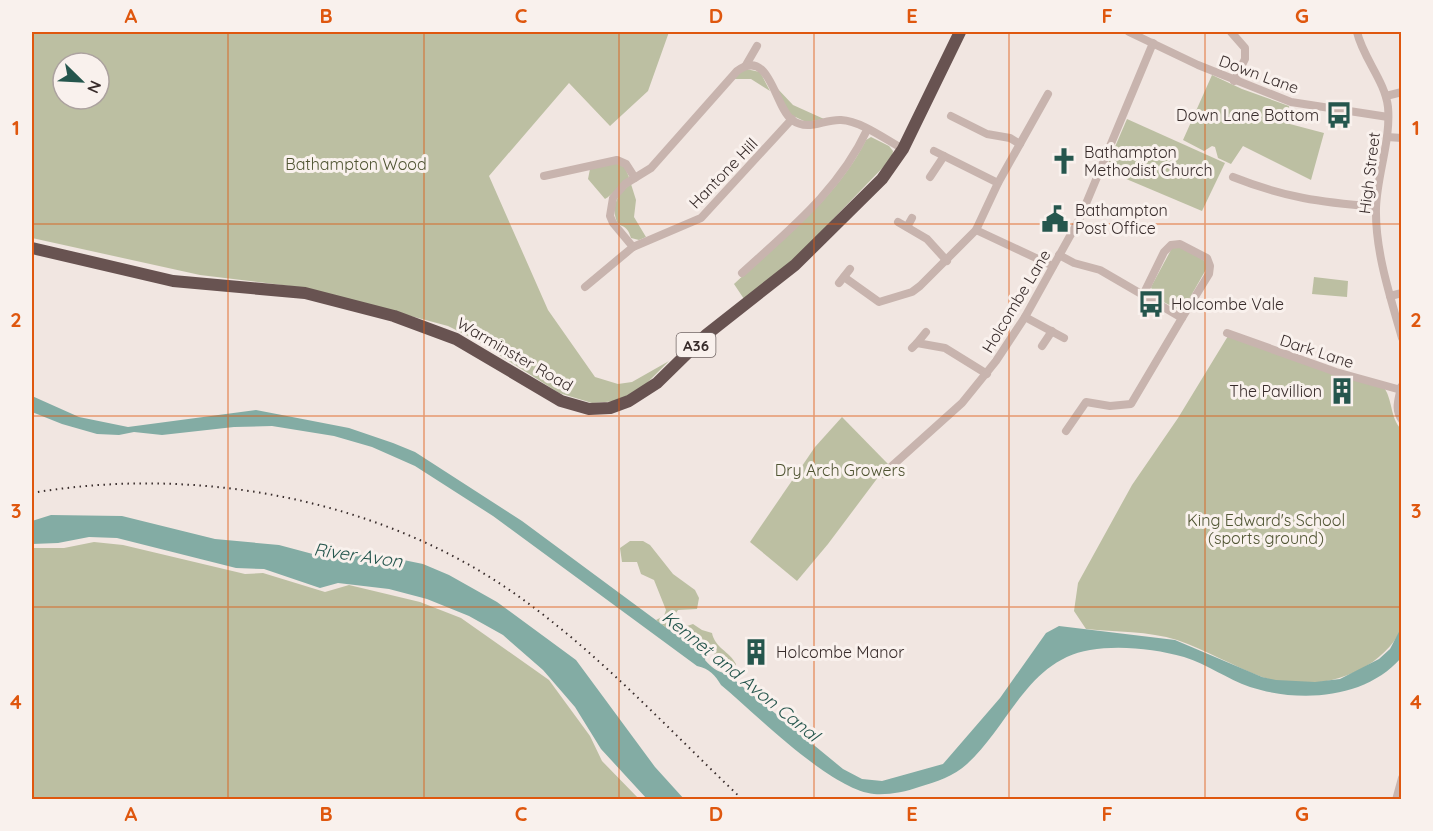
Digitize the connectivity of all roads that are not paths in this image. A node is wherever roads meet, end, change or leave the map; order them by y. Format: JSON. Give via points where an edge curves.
{"nodes":[{"id":1,"x":960,"y":32,"type":"edge"},
{"id":2,"x":1129,"y":32,"type":"edge"},
{"id":3,"x":1231,"y":32,"type":"edge"},
{"id":4,"x":1357,"y":32,"type":"edge"},
{"id":5,"x":1152,"y":42,"type":"junction"},
{"id":6,"x":757,"y":46,"type":"dead end"},
{"id":7,"x":746,"y":65,"type":"junction"},
{"id":8,"x":1234,"y":81,"type":"junction"},
{"id":9,"x":1401,"y":92,"type":"edge"},
{"id":10,"x":1048,"y":94,"type":"dead end"},
{"id":11,"x":1386,"y":96,"type":"junction"},
{"id":12,"x":951,"y":116,"type":"dead end"},
{"id":13,"x":1388,"y":117,"type":"junction"},
{"id":14,"x":792,"y":119,"type":"junction"},
{"id":15,"x":867,"y":130,"type":"junction"},
{"id":16,"x":1387,"y":136,"type":"junction"},
{"id":17,"x":1401,"y":138,"type":"edge"},
{"id":18,"x":1020,"y":144,"type":"junction"},
{"id":19,"x":903,"y":149,"type":"junction"},
{"id":20,"x":934,"y":151,"type":"dead end"},
{"id":21,"x":944,"y":156,"type":"junction"},
{"id":22,"x":544,"y":176,"type":"dead end"},
{"id":23,"x":930,"y":177,"type":"dead end"},
{"id":24,"x":1233,"y":177,"type":"dead end"},
{"id":25,"x":635,"y":178,"type":"junction"},
{"id":26,"x":998,"y":183,"type":"junction"},
{"id":27,"x":1376,"y":207,"type":"junction"},
{"id":28,"x":912,"y":218,"type":"dead end"},
{"id":29,"x":898,"y":222,"type":"dead end"},
{"id":30,"x":906,"y":227,"type":"junction"},
{"id":31,"x":976,"y":230,"type":"junction"},
{"id":32,"x":633,"y":247,"type":"junction"},
{"id":33,"x":32,"y":248,"type":"edge"},
{"id":34,"x":1059,"y":255,"type":"junction"},
{"id":35,"x":947,"y":261,"type":"junction"},
{"id":36,"x":1053,"y":266,"type":"junction"},
{"id":37,"x":850,"y":269,"type":"dead end"},
{"id":38,"x":742,"y":273,"type":"dead end"},
{"id":39,"x":585,"y":287,"type":"dead end"},
{"id":40,"x":1401,"y":293,"type":"edge"},
{"id":41,"x":1143,"y":295,"type":"junction"},
{"id":42,"x":1390,"y":296,"type":"junction"},
{"id":43,"x":1025,"y":317,"type":"junction"},
{"id":44,"x":1182,"y":318,"type":"junction"},
{"id":45,"x":926,"y":332,"type":"dead end"},
{"id":46,"x":1052,"y":332,"type":"junction"},
{"id":47,"x":1227,"y":333,"type":"dead end"},
{"id":48,"x":1064,"y":338,"type":"dead end"},
{"id":49,"x":1401,"y":338,"type":"edge"},
{"id":50,"x":1042,"y":346,"type":"dead end"},
{"id":51,"x":987,"y":374,"type":"junction"},
{"id":52,"x":1401,"y":388,"type":"edge"},
{"id":53,"x":1401,"y":420,"type":"edge"},
{"id":54,"x":1066,"y":431,"type":"dead end"},
{"id":55,"x":883,"y":474,"type":"dead end"},
{"id":56,"x":1401,"y":778,"type":"edge"},
{"id":57,"x":1396,"y":800,"type":"edge"}],
"edges":[{"from":1,"to":19,"type":"highway","name":"Warminster Road","number":"A36"},
{"from":2,"to":5,"type":"street","name":"Down Lane"},
{"from":3,"to":8,"type":"street","via":[[1245,48],[1245,59]]},
{"from":4,"to":11,"type":"street"},
{"from":5,"to":8,"type":"street","name":"Down Lane"},
{"from":5,"to":34,"type":"street","name":"Holcombe Lane","via":[[1084,209]]},
{"from":6,"to":7,"type":"street"},
{"from":7,"to":14,"type":"street","via":[[765,73],[784,112]]},
{"from":7,"to":25,"type":"street","via":[[736,71],[651,168]]},
{"from":8,"to":13,"type":"street","name":"Down Lane","via":[[1291,102]]},
{"from":9,"to":11,"type":"street"},
{"from":10,"to":18,"type":"street","via":[[1040,101]]},
{"from":11,"to":13,"type":"street","name":"High Street"},
{"from":12,"to":18,"type":"street","via":[[972,123],[987,134]]},
{"from":13,"to":16,"type":"street","name":"High Street"},
{"from":14,"to":15,"type":"street","via":[[805,125],[843,120]]},
{"from":14,"to":32,"type":"street","name":"Hantone Hill","via":[[701,218]]},
{"from":15,"to":19,"type":"street"},
{"from":15,"to":38,"type":"street","via":[[855,155],[826,193]]},
{"from":16,"to":17,"type":"street"},
{"from":16,"to":27,"type":"street","name":"High Street"},
{"from":18,"to":26,"type":"street"},
{"from":19,"to":33,"type":"highway","name":"Warminster Road","number":"A36","via":[[882,179],[795,265],[706,335],[644,393],[610,408],[561,401],[456,339],[394,316],[305,293],[173,281]]},
{"from":20,"to":21,"type":"street"},
{"from":21,"to":23,"type":"street"},
{"from":21,"to":26,"type":"street"},
{"from":22,"to":25,"type":"street","via":[[617,160],[626,164]]},
{"from":24,"to":27,"type":"street","via":[[1271,192],[1314,202]]},
{"from":25,"to":32,"type":"street","via":[[613,198],[610,216]]},
{"from":26,"to":31,"type":"street"},
{"from":27,"to":42,"type":"street","name":"High Street"},
{"from":28,"to":30,"type":"street"},
{"from":29,"to":30,"type":"street"},
{"from":30,"to":35,"type":"street","via":[[927,239]]},
{"from":31,"to":35,"type":"street"},
{"from":31,"to":36,"type":"street"},
{"from":32,"to":39,"type":"street","name":"Hantone Hill"},
{"from":34,"to":36,"type":"street","name":"Holcombe Lane"},
{"from":34,"to":41,"type":"street","via":[[1100,270]]},
{"from":35,"to":37,"type":"street","via":[[912,292],[879,302],[842,280]]},
{"from":36,"to":43,"type":"street","name":"Holcombe Lane"},
{"from":40,"to":42,"type":"street"},
{"from":41,"to":44,"type":"street"},
{"from":41,"to":44,"type":"street","via":[[1171,245],[1180,244],[1207,258],[1209,274]]},
{"from":42,"to":49,"type":"street","name":"High Street"},
{"from":43,"to":46,"type":"street"},
{"from":43,"to":51,"type":"street","name":"Holcombe Lane"},
{"from":44,"to":54,"type":"street","via":[[1131,405],[1086,402]]},
{"from":45,"to":51,"type":"street","via":[[914,346],[945,348]]},
{"from":46,"to":48,"type":"street"},
{"from":46,"to":50,"type":"street"},
{"from":47,"to":52,"type":"street","name":"Dark Lane","via":[[1336,372]]},
{"from":51,"to":55,"type":"street","name":"Holcombe Lane","via":[[954,410]]},
{"from":52,"to":53,"type":"street","via":[[1397,413]]},
{"from":56,"to":57,"type":"street"}]}
